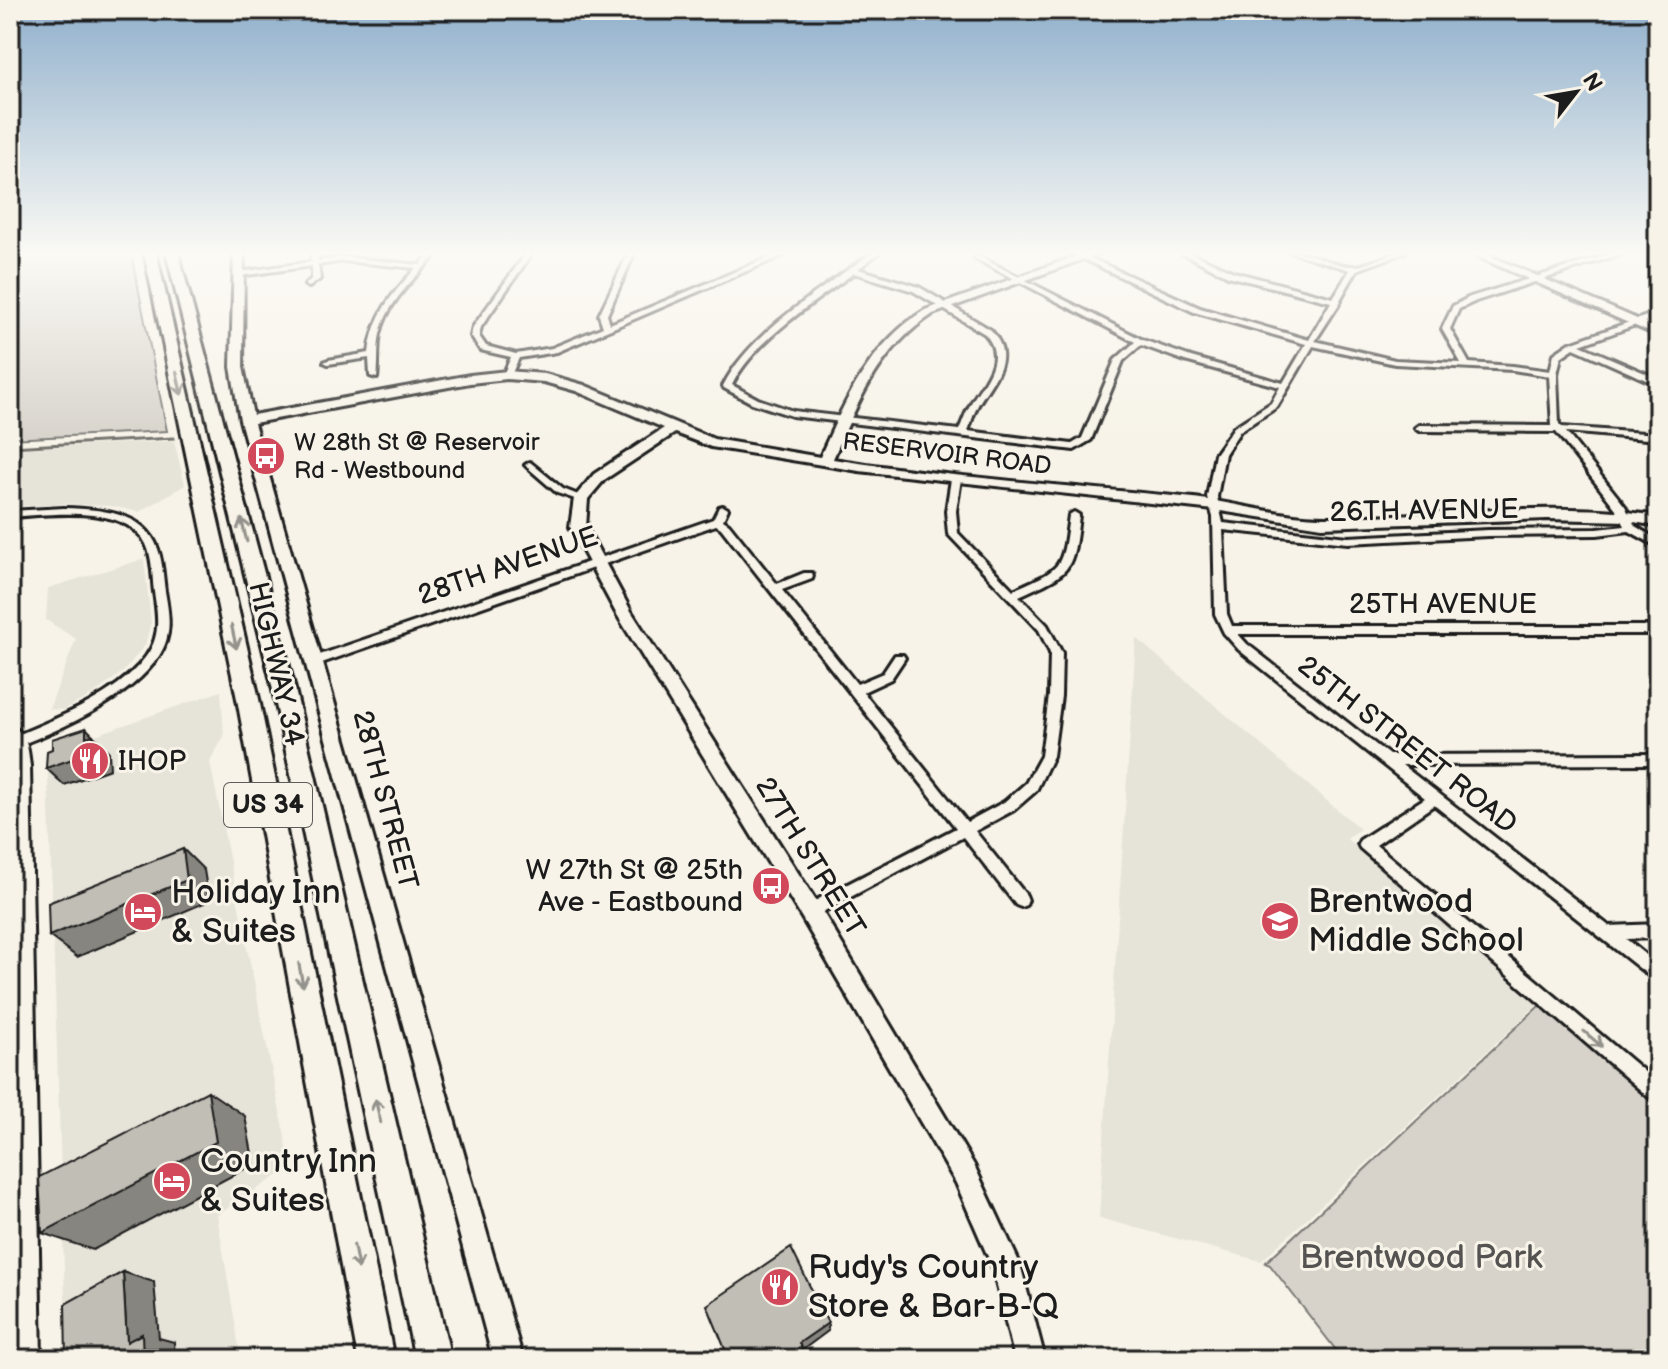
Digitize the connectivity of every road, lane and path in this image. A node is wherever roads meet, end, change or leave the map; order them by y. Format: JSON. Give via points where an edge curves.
{"nodes":[{"id":1,"x":164,"y":316,"type":"edge"},
{"id":2,"x":188,"y":316,"type":"edge"},
{"id":3,"x":238,"y":316,"type":"edge"},
{"id":4,"x":382,"y":316,"type":"edge"},
{"id":5,"x":485,"y":316,"type":"edge"},
{"id":6,"x":603,"y":316,"type":"edge"},
{"id":7,"x":636,"y":316,"type":"edge"},
{"id":8,"x":795,"y":316,"type":"edge"},
{"id":9,"x":921,"y":316,"type":"edge"},
{"id":10,"x":961,"y":316,"type":"edge"},
{"id":11,"x":1089,"y":316,"type":"edge"},
{"id":12,"x":1212,"y":316,"type":"edge"},
{"id":13,"x":1328,"y":316,"type":"edge"},
{"id":14,"x":1450,"y":316,"type":"edge"},
{"id":15,"x":1621,"y":316,"type":"edge"},
{"id":16,"x":1653,"y":316,"type":"edge"},
{"id":17,"x":1635,"y":322,"type":"junction"},
{"id":18,"x":607,"y":328,"type":"junction"},
{"id":19,"x":1658,"y":332,"type":"edge"},
{"id":20,"x":1140,"y":342,"type":"junction"},
{"id":21,"x":1312,"y":343,"type":"junction"},
{"id":22,"x":1573,"y":345,"type":"junction"},
{"id":23,"x":372,"y":355,"type":"junction"},
{"id":24,"x":516,"y":356,"type":"junction"},
{"id":25,"x":328,"y":362,"type":"dead end"},
{"id":26,"x":1466,"y":365,"type":"junction"},
{"id":27,"x":1553,"y":374,"type":"junction"},
{"id":28,"x":507,"y":375,"type":"junction"},
{"id":29,"x":374,"y":376,"type":"dead end"},
{"id":30,"x":1649,"y":378,"type":"dead end"},
{"id":31,"x":1285,"y":386,"type":"junction"},
{"id":32,"x":844,"y":419,"type":"junction"},
{"id":33,"x":247,"y":420,"type":"junction"},
{"id":34,"x":1419,"y":428,"type":"dead end"},
{"id":35,"x":672,"y":429,"type":"junction"},
{"id":36,"x":1558,"y":429,"type":"junction"},
{"id":37,"x":962,"y":435,"type":"junction"},
{"id":38,"x":1658,"y":437,"type":"edge"},
{"id":39,"x":825,"y":462,"type":"junction"},
{"id":40,"x":530,"y":465,"type":"dead end"},
{"id":41,"x":956,"y":479,"type":"junction"},
{"id":42,"x":581,"y":498,"type":"junction"},
{"id":43,"x":1214,"y":505,"type":"junction"},
{"id":44,"x":723,"y":509,"type":"dead end"},
{"id":45,"x":10,"y":514,"type":"edge"},
{"id":46,"x":1074,"y":515,"type":"dead end"},
{"id":47,"x":717,"y":521,"type":"junction"},
{"id":48,"x":1658,"y":521,"type":"edge"},
{"id":49,"x":1629,"y":522,"type":"junction"},
{"id":50,"x":1218,"y":526,"type":"junction"},
{"id":51,"x":1658,"y":544,"type":"edge"},
{"id":52,"x":596,"y":564,"type":"junction"},
{"id":53,"x":808,"y":576,"type":"dead end"},
{"id":54,"x":775,"y":589,"type":"junction"},
{"id":55,"x":1011,"y":595,"type":"junction"},
{"id":56,"x":1228,"y":630,"type":"junction"},
{"id":57,"x":1658,"y":630,"type":"edge"},
{"id":58,"x":899,"y":658,"type":"dead end"},
{"id":59,"x":315,"y":661,"type":"junction"},
{"id":60,"x":856,"y":690,"type":"junction"},
{"id":61,"x":14,"y":737,"type":"edge"},
{"id":62,"x":1658,"y":759,"type":"edge"},
{"id":63,"x":1388,"y":760,"type":"junction"},
{"id":64,"x":1435,"y":798,"type":"junction"},
{"id":65,"x":966,"y":829,"type":"junction"},
{"id":66,"x":14,"y":849,"type":"edge"},
{"id":67,"x":1021,"y":900,"type":"dead end"},
{"id":68,"x":810,"y":911,"type":"junction"},
{"id":69,"x":1658,"y":931,"type":"edge"},
{"id":70,"x":1608,"y":933,"type":"junction"},
{"id":71,"x":1658,"y":974,"type":"edge"},
{"id":72,"x":1658,"y":1094,"type":"edge"},
{"id":73,"x":26,"y":1359,"type":"edge"},
{"id":74,"x":376,"y":1359,"type":"edge"},
{"id":75,"x":433,"y":1359,"type":"edge"},
{"id":76,"x":508,"y":1359,"type":"edge"},
{"id":77,"x":1030,"y":1359,"type":"edge"}],
"edges":[{"from":1,"to":74,"type":"highway","name":"HIGHWAY 34","number":"US 34","one_way":true,"via":[[248,699]]},
{"from":75,"to":2,"type":"highway","name":"HIGHWAY 34","number":"US 34","one_way":true,"via":[[282,681]]},
{"from":3,"to":33,"type":"street","name":"28TH STREET","via":[[237,367]]},
{"from":4,"to":23,"type":"street"},
{"from":5,"to":24,"type":"street","via":[[475,336],[483,348]]},
{"from":6,"to":18,"type":"street"},
{"from":7,"to":18,"type":"street"},
{"from":8,"to":32,"type":"street","via":[[759,344],[727,386],[776,409]]},
{"from":9,"to":32,"type":"street","via":[[899,331],[862,381]]},
{"from":10,"to":37,"type":"street","via":[[988,332],[1000,347],[997,365]]},
{"from":11,"to":20,"type":"street"},
{"from":12,"to":21,"type":"street"},
{"from":13,"to":21,"type":"street"},
{"from":14,"to":26,"type":"street","via":[[1448,337]]},
{"from":15,"to":17,"type":"street"},
{"from":16,"to":17,"type":"street"},
{"from":17,"to":19,"type":"street"},
{"from":17,"to":22,"type":"street"},
{"from":18,"to":24,"type":"street","via":[[554,350]]},
{"from":20,"to":31,"type":"street"},
{"from":20,"to":37,"type":"street","via":[[1119,360],[1086,440],[1077,446]]},
{"from":21,"to":26,"type":"street","via":[[1384,360]]},
{"from":21,"to":31,"type":"street"},
{"from":22,"to":27,"type":"street","via":[[1557,356]]},
{"from":22,"to":30,"type":"street"},
{"from":23,"to":25,"type":"street"},
{"from":23,"to":29,"type":"street"},
{"from":24,"to":28,"type":"street"},
{"from":26,"to":27,"type":"street"},
{"from":27,"to":36,"type":"street"},
{"from":28,"to":33,"type":"street","name":"RESERVOIR ROAD"},
{"from":28,"to":35,"type":"street","name":"RESERVOIR ROAD","via":[[580,388]]},
{"from":31,"to":43,"type":"street","via":[[1274,405],[1237,429],[1222,448]]},
{"from":32,"to":37,"type":"street"},
{"from":32,"to":39,"type":"street"},
{"from":33,"to":59,"type":"street","name":"28TH STREET"},
{"from":34,"to":36,"type":"street"},
{"from":35,"to":39,"type":"street","name":"RESERVOIR ROAD","via":[[711,443]]},
{"from":35,"to":42,"type":"street","via":[[607,472]]},
{"from":36,"to":38,"type":"street"},
{"from":36,"to":49,"type":"street"},
{"from":39,"to":41,"type":"street","name":"RESERVOIR ROAD"},
{"from":40,"to":42,"type":"street","via":[[560,491]]},
{"from":41,"to":43,"type":"street","name":"RESERVOIR ROAD"},
{"from":41,"to":55,"type":"street","via":[[953,534]]},
{"from":42,"to":52,"type":"street","name":"27TH STREET","via":[[578,527]]},
{"from":43,"to":49,"type":"street","name":"RESERVOIR ROAD","via":[[1340,522],[1448,516]]},
{"from":43,"to":50,"type":"street"},
{"from":44,"to":47,"type":"street"},
{"from":45,"to":61,"type":"street","via":[[80,511],[132,524],[150,540],[155,555],[165,629],[156,652],[116,692]]},
{"from":46,"to":55,"type":"street","via":[[1069,560],[1062,571]]},
{"from":47,"to":52,"type":"street","name":"28TH AVENUE"},
{"from":47,"to":54,"type":"street"},
{"from":48,"to":49,"type":"street","name":"RESERVOIR ROAD"},
{"from":49,"to":50,"type":"street","name":"26TH AVENUE","via":[[1612,532],[1348,540]]},
{"from":49,"to":51,"type":"street"},
{"from":50,"to":56,"type":"street","via":[[1221,614]]},
{"from":52,"to":59,"type":"street","name":"28TH AVENUE"},
{"from":52,"to":68,"type":"street","name":"27TH STREET"},
{"from":53,"to":54,"type":"street"},
{"from":54,"to":60,"type":"street"},
{"from":55,"to":65,"type":"street","via":[[1043,628],[1056,653],[1047,756],[1031,787],[1009,806]]},
{"from":56,"to":57,"type":"street","name":"25TH AVENUE"},
{"from":56,"to":63,"type":"street","name":"25TH STREET ROAD"},
{"from":58,"to":60,"type":"street","via":[[887,676]]},
{"from":59,"to":76,"type":"street","name":"28TH STREET"},
{"from":60,"to":65,"type":"street"},
{"from":61,"to":66,"type":"street"},
{"from":62,"to":63,"type":"street"},
{"from":63,"to":64,"type":"street","name":"25TH STREET ROAD"},
{"from":64,"to":70,"type":"street","name":"25TH STREET ROAD"},
{"from":64,"to":72,"type":"street","one_way":true,"via":[[1365,844]]},
{"from":65,"to":67,"type":"street"},
{"from":65,"to":68,"type":"street"},
{"from":66,"to":73,"type":"street"},
{"from":68,"to":77,"type":"street","name":"27TH STREET","via":[[983,1210],[1006,1264]]},
{"from":69,"to":70,"type":"street"},
{"from":70,"to":71,"type":"street","name":"25TH STREET ROAD"}]}
